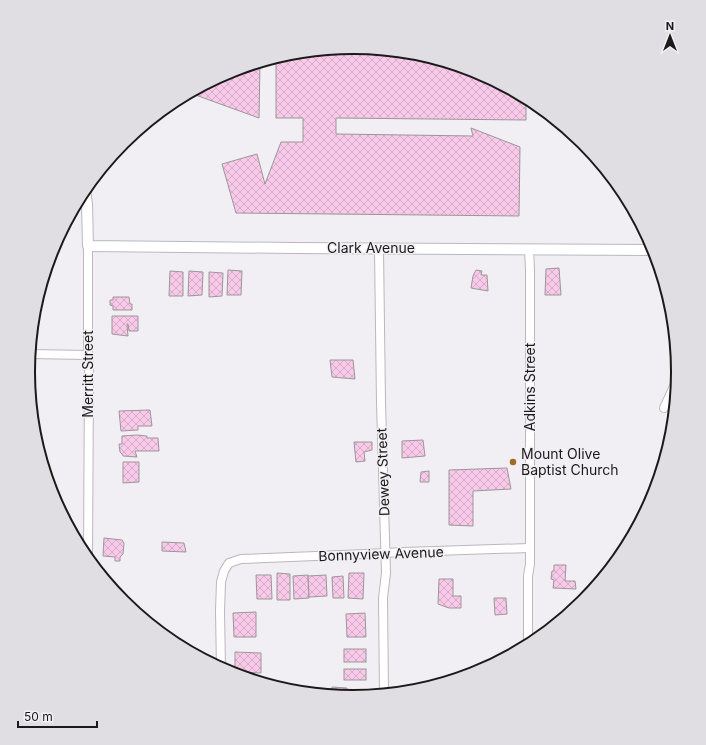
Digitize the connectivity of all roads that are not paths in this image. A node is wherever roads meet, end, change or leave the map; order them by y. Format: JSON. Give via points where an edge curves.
{"nodes":[{"id":1,"x":86,"y":200,"type":"edge"},
{"id":2,"x":88,"y":246,"type":"junction"},
{"id":3,"x":379,"y":248,"type":"junction"},
{"id":4,"x":529,"y":249,"type":"junction"},
{"id":5,"x":646,"y":250,"type":"edge"},
{"id":6,"x":36,"y":354,"type":"edge"},
{"id":7,"x":88,"y":354,"type":"junction"},
{"id":8,"x":670,"y":395,"type":"edge"},
{"id":9,"x":664,"y":408,"type":"dead end"},
{"id":10,"x":88,"y":547,"type":"edge"},
{"id":11,"x":529,"y":548,"type":"junction"},
{"id":12,"x":386,"y":553,"type":"junction"},
{"id":13,"x":528,"y":638,"type":"edge"},
{"id":14,"x":221,"y":662,"type":"edge"},
{"id":15,"x":384,"y":689,"type":"edge"}],
"edges":[{"from":1,"to":2,"type":"street","name":"Merritt Street"},
{"from":2,"to":3,"type":"street","name":"Clark Avenue"},
{"from":2,"to":7,"type":"street","name":"Merritt Street"},
{"from":3,"to":4,"type":"street","name":"Clark Avenue"},
{"from":3,"to":12,"type":"street","name":"Dewey Street"},
{"from":4,"to":5,"type":"street","name":"Clark Avenue"},
{"from":4,"to":11,"type":"street","name":"Adkins Street"},
{"from":6,"to":7,"type":"street"},
{"from":7,"to":10,"type":"street","name":"Merritt Street"},
{"from":8,"to":9,"type":"street"},
{"from":11,"to":12,"type":"street","name":"Bonnyview Avenue"},
{"from":11,"to":13,"type":"street","name":"Adkins Street"},
{"from":12,"to":14,"type":"street","name":"Bonnyview Avenue","via":[[241,559],[229,563],[221,582]]},
{"from":12,"to":15,"type":"street","name":"Dewey Street","via":[[383,598]]}]}
